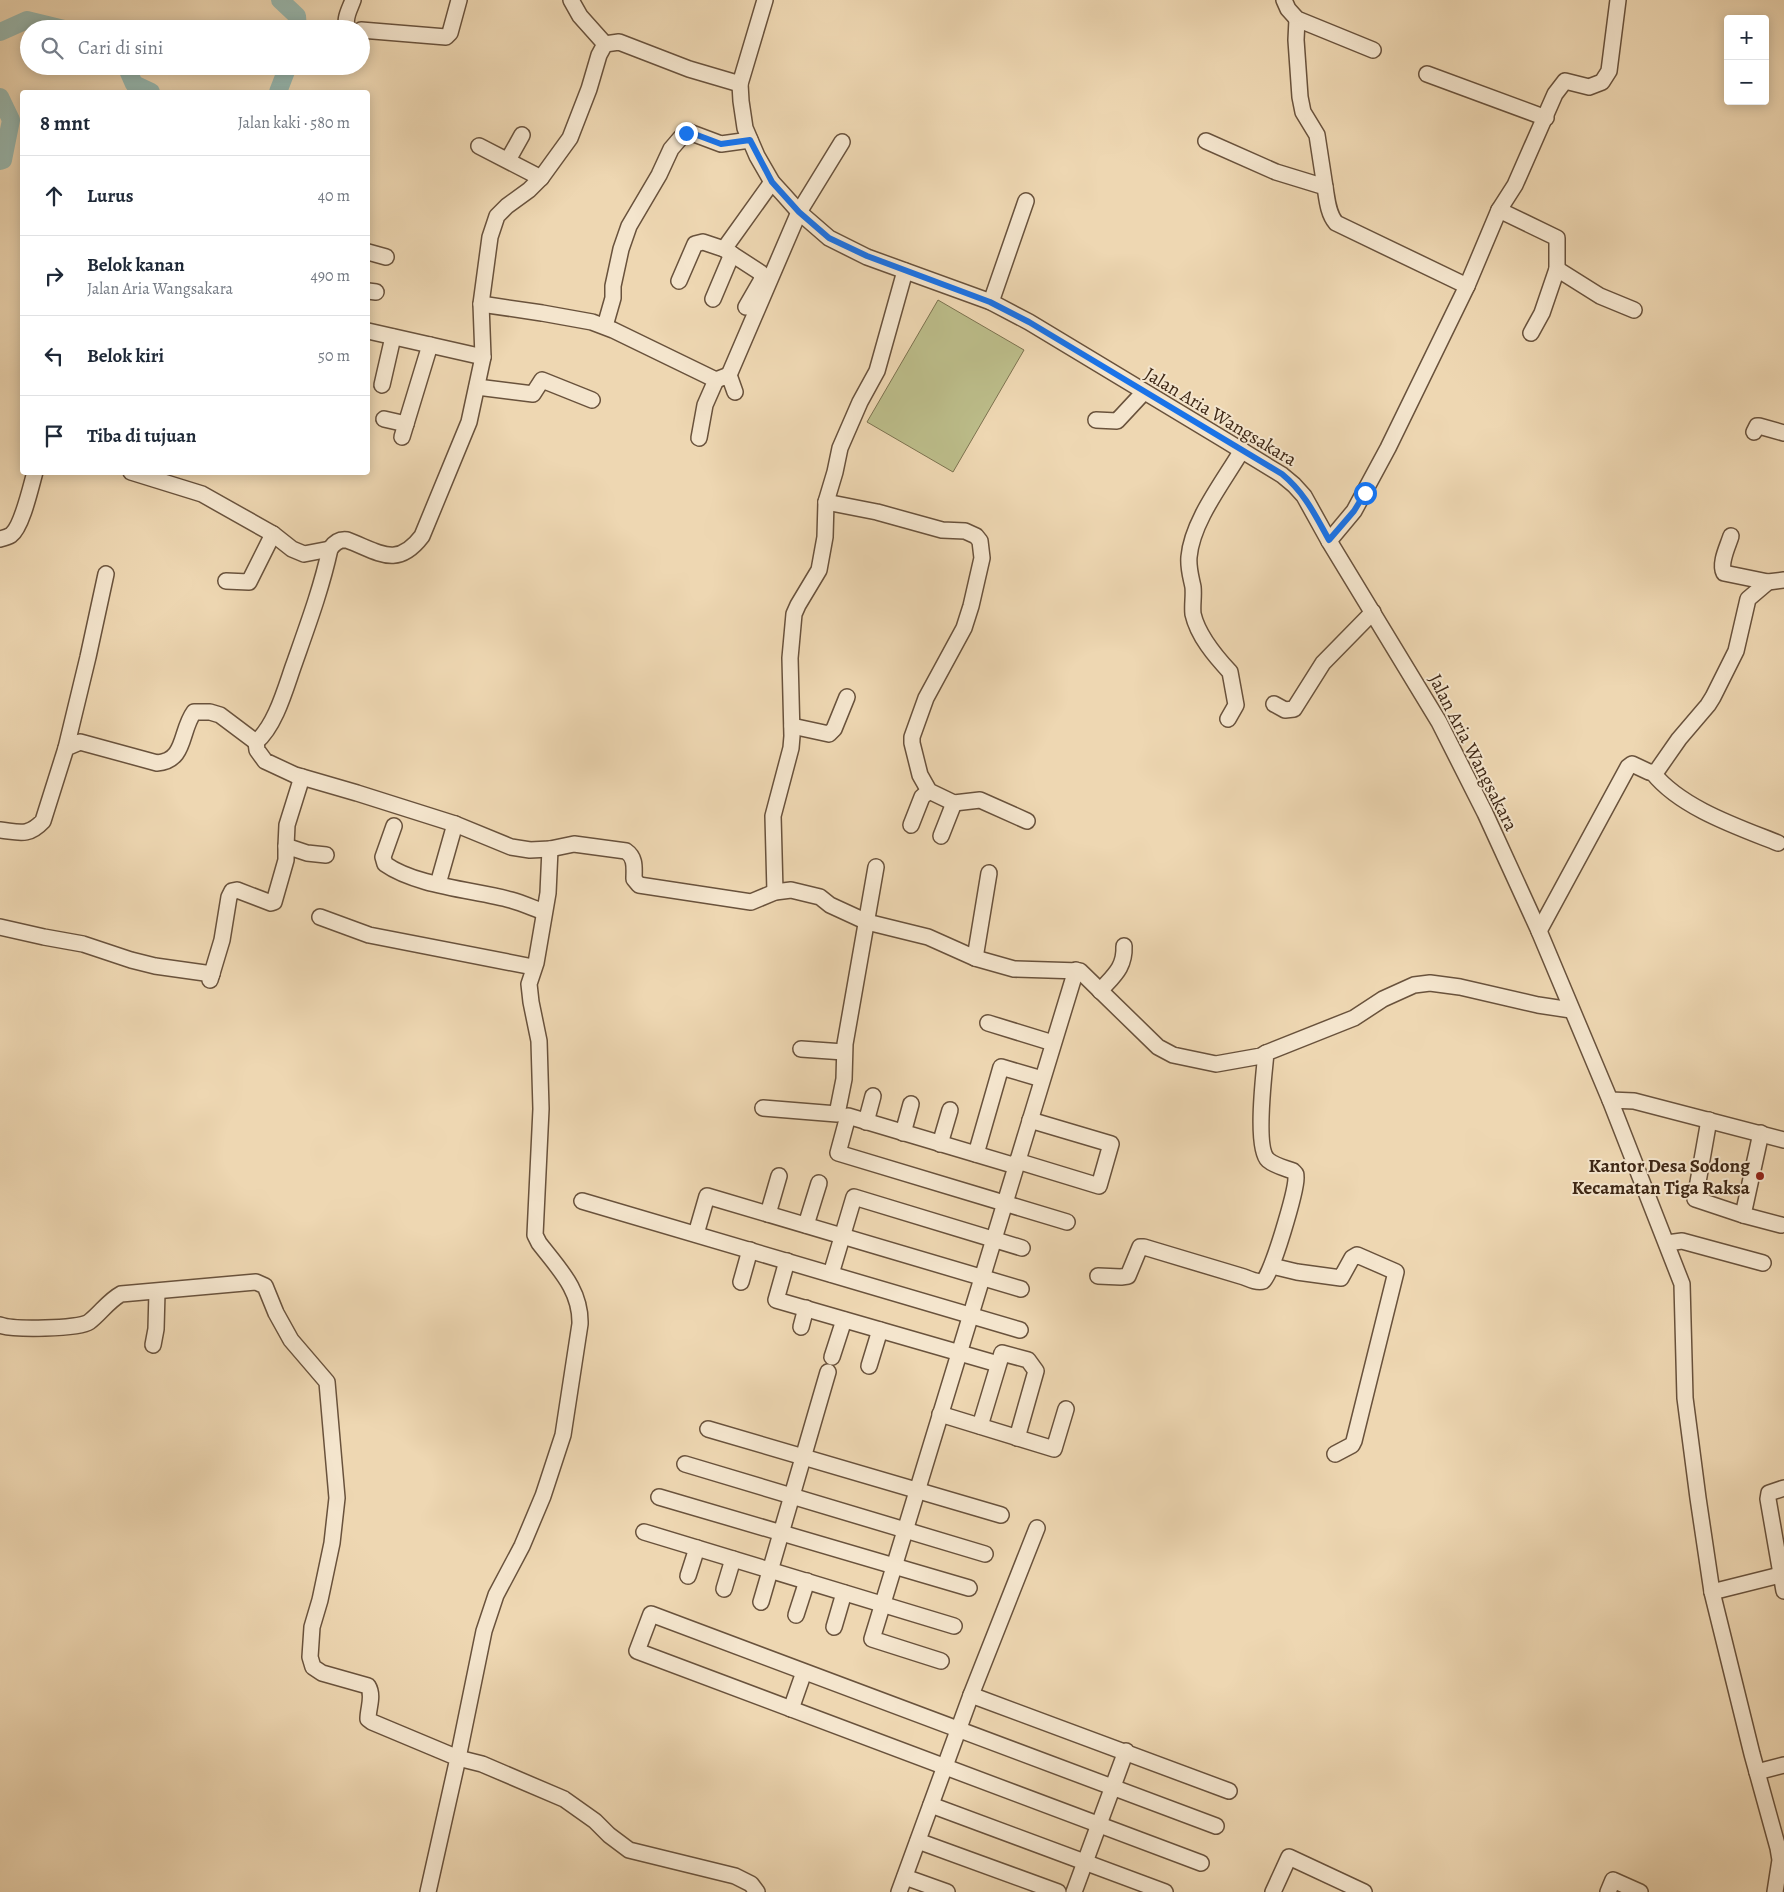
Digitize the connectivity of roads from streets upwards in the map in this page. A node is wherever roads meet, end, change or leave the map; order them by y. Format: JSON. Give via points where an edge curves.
{"nodes":[{"id":1,"x":352,"y":0,"type":"edge"},
{"id":2,"x":571,"y":0,"type":"edge"},
{"id":3,"x":765,"y":0,"type":"edge"},
{"id":4,"x":1284,"y":0,"type":"edge"},
{"id":5,"x":1618,"y":0,"type":"edge"},
{"id":6,"x":453,"y":1,"type":"edge"},
{"id":7,"x":1298,"y":19,"type":"junction"},
{"id":8,"x":347,"y":20,"type":"edge"},
{"id":9,"x":370,"y":31,"type":"edge"},
{"id":10,"x":605,"y":44,"type":"junction"},
{"id":11,"x":1374,"y":50,"type":"dead end"},
{"id":12,"x":1427,"y":74,"type":"dead end"},
{"id":13,"x":740,"y":84,"type":"junction"},
{"id":14,"x":1546,"y":118,"type":"junction"},
{"id":15,"x":522,"y":135,"type":"dead end"},
{"id":16,"x":750,"y":140,"type":"junction"},
{"id":17,"x":1206,"y":141,"type":"dead end"},
{"id":18,"x":842,"y":142,"type":"dead end"},
{"id":19,"x":479,"y":146,"type":"dead end"},
{"id":20,"x":508,"y":160,"type":"junction"},
{"id":21,"x":541,"y":178,"type":"junction"},
{"id":22,"x":772,"y":182,"type":"junction"},
{"id":23,"x":1326,"y":187,"type":"junction"},
{"id":24,"x":1026,"y":201,"type":"dead end"},
{"id":25,"x":1499,"y":210,"type":"junction"},
{"id":26,"x":799,"y":212,"type":"junction"},
{"id":27,"x":728,"y":252,"type":"junction"},
{"id":28,"x":370,"y":253,"type":"edge"},
{"id":29,"x":386,"y":257,"type":"dead end"},
{"id":30,"x":1557,"y":269,"type":"junction"},
{"id":31,"x":905,"y":271,"type":"junction"},
{"id":32,"x":679,"y":281,"type":"dead end"},
{"id":33,"x":1467,"y":286,"type":"junction"},
{"id":34,"x":713,"y":299,"type":"dead end"},
{"id":35,"x":990,"y":302,"type":"junction"},
{"id":36,"x":481,"y":304,"type":"junction"},
{"id":37,"x":746,"y":307,"type":"dead end"},
{"id":38,"x":1634,"y":310,"type":"dead end"},
{"id":39,"x":605,"y":326,"type":"junction"},
{"id":40,"x":370,"y":331,"type":"edge"},
{"id":41,"x":1531,"y":334,"type":"dead end"},
{"id":42,"x":393,"y":337,"type":"junction"},
{"id":43,"x":430,"y":345,"type":"junction"},
{"id":44,"x":483,"y":357,"type":"junction"},
{"id":45,"x":722,"y":378,"type":"junction"},
{"id":46,"x":382,"y":385,"type":"dead end"},
{"id":47,"x":476,"y":387,"type":"junction"},
{"id":48,"x":735,"y":392,"type":"dead end"},
{"id":49,"x":1144,"y":392,"type":"junction"},
{"id":50,"x":592,"y":400,"type":"dead end"},
{"id":51,"x":384,"y":419,"type":"dead end"},
{"id":52,"x":1096,"y":420,"type":"dead end"},
{"id":53,"x":1754,"y":432,"type":"dead end"},
{"id":54,"x":1784,"y":433,"type":"edge"},
{"id":55,"x":699,"y":438,"type":"dead end"},
{"id":56,"x":1242,"y":450,"type":"junction"},
{"id":57,"x":34,"y":475,"type":"edge"},
{"id":58,"x":141,"y":475,"type":"edge"},
{"id":59,"x":826,"y":502,"type":"junction"},
{"id":60,"x":273,"y":534,"type":"junction"},
{"id":61,"x":1731,"y":536,"type":"dead end"},
{"id":62,"x":0,"y":538,"type":"edge"},
{"id":63,"x":1329,"y":540,"type":"junction"},
{"id":64,"x":330,"y":549,"type":"junction"},
{"id":65,"x":106,"y":574,"type":"dead end"},
{"id":66,"x":1784,"y":580,"type":"edge"},
{"id":67,"x":226,"y":581,"type":"dead end"},
{"id":68,"x":1768,"y":582,"type":"junction"},
{"id":69,"x":1373,"y":612,"type":"junction"},
{"id":70,"x":847,"y":697,"type":"dead end"},
{"id":71,"x":1274,"y":704,"type":"dead end"},
{"id":72,"x":1228,"y":720,"type":"dead end"},
{"id":73,"x":792,"y":726,"type":"junction"},
{"id":74,"x":256,"y":742,"type":"junction"},
{"id":75,"x":66,"y":748,"type":"junction"},
{"id":76,"x":1653,"y":773,"type":"junction"},
{"id":77,"x":302,"y":777,"type":"junction"},
{"id":78,"x":930,"y":791,"type":"junction"},
{"id":79,"x":954,"y":802,"type":"junction"},
{"id":80,"x":1027,"y":821,"type":"dead end"},
{"id":81,"x":455,"y":824,"type":"junction"},
{"id":82,"x":911,"y":825,"type":"dead end"},
{"id":83,"x":394,"y":826,"type":"dead end"},
{"id":84,"x":0,"y":830,"type":"edge"},
{"id":85,"x":941,"y":836,"type":"dead end"},
{"id":86,"x":1778,"y":843,"type":"dead end"},
{"id":87,"x":286,"y":846,"type":"junction"},
{"id":88,"x":550,"y":849,"type":"junction"},
{"id":89,"x":326,"y":855,"type":"dead end"},
{"id":90,"x":876,"y":867,"type":"dead end"},
{"id":91,"x":989,"y":873,"type":"dead end"},
{"id":92,"x":438,"y":884,"type":"junction"},
{"id":93,"x":774,"y":892,"type":"junction"},
{"id":94,"x":544,"y":912,"type":"junction"},
{"id":95,"x":320,"y":917,"type":"dead end"},
{"id":96,"x":867,"y":922,"type":"junction"},
{"id":97,"x":0,"y":927,"type":"edge"},
{"id":98,"x":1539,"y":931,"type":"junction"},
{"id":99,"x":1124,"y":946,"type":"dead end"},
{"id":100,"x":975,"y":958,"type":"junction"},
{"id":101,"x":533,"y":967,"type":"junction"},
{"id":102,"x":1076,"y":970,"type":"junction"},
{"id":103,"x":1100,"y":991,"type":"junction"},
{"id":104,"x":1571,"y":1010,"type":"junction"},
{"id":105,"x":988,"y":1022,"type":"dead end"},
{"id":106,"x":1053,"y":1043,"type":"junction"},
{"id":107,"x":801,"y":1049,"type":"dead end"},
{"id":108,"x":844,"y":1052,"type":"junction"},
{"id":109,"x":1266,"y":1053,"type":"junction"},
{"id":110,"x":1042,"y":1079,"type":"junction"},
{"id":111,"x":873,"y":1096,"type":"dead end"},
{"id":112,"x":1610,"y":1100,"type":"junction"},
{"id":113,"x":911,"y":1104,"type":"dead end"},
{"id":114,"x":763,"y":1108,"type":"dead end"},
{"id":115,"x":950,"y":1110,"type":"dead end"},
{"id":116,"x":1030,"y":1120,"type":"junction"},
{"id":117,"x":1709,"y":1120,"type":"junction"},
{"id":118,"x":866,"y":1122,"type":"junction"},
{"id":119,"x":903,"y":1133,"type":"junction"},
{"id":120,"x":1762,"y":1134,"type":"junction"},
{"id":121,"x":1784,"y":1140,"type":"edge"},
{"id":122,"x":940,"y":1144,"type":"junction"},
{"id":123,"x":976,"y":1154,"type":"junction"},
{"id":124,"x":1016,"y":1164,"type":"junction"},
{"id":125,"x":779,"y":1176,"type":"dead end"},
{"id":126,"x":819,"y":1183,"type":"dead end"},
{"id":127,"x":582,"y":1201,"type":"dead end"},
{"id":128,"x":1005,"y":1203,"type":"junction"},
{"id":129,"x":768,"y":1214,"type":"junction"},
{"id":130,"x":1743,"y":1215,"type":"junction"},
{"id":131,"x":1067,"y":1222,"type":"dead end"},
{"id":132,"x":806,"y":1225,"type":"junction"},
{"id":133,"x":1782,"y":1225,"type":"dead end"},
{"id":134,"x":696,"y":1234,"type":"junction"},
{"id":135,"x":842,"y":1236,"type":"junction"},
{"id":136,"x":994,"y":1240,"type":"junction"},
{"id":137,"x":1667,"y":1243,"type":"junction"},
{"id":138,"x":1022,"y":1248,"type":"dead end"},
{"id":139,"x":750,"y":1250,"type":"junction"},
{"id":140,"x":787,"y":1261,"type":"junction"},
{"id":141,"x":1763,"y":1262,"type":"dead end"},
{"id":142,"x":1272,"y":1266,"type":"junction"},
{"id":143,"x":831,"y":1274,"type":"junction"},
{"id":144,"x":1098,"y":1276,"type":"dead end"},
{"id":145,"x":982,"y":1277,"type":"junction"},
{"id":146,"x":741,"y":1282,"type":"dead end"},
{"id":147,"x":1021,"y":1289,"type":"dead end"},
{"id":148,"x":157,"y":1292,"type":"junction"},
{"id":149,"x":806,"y":1308,"type":"junction"},
{"id":150,"x":970,"y":1315,"type":"junction"},
{"id":151,"x":844,"y":1320,"type":"junction"},
{"id":152,"x":0,"y":1325,"type":"edge"},
{"id":153,"x":800,"y":1327,"type":"dead end"},
{"id":154,"x":880,"y":1330,"type":"junction"},
{"id":155,"x":1020,"y":1330,"type":"dead end"},
{"id":156,"x":153,"y":1345,"type":"dead end"},
{"id":157,"x":959,"y":1353,"type":"junction"},
{"id":158,"x":832,"y":1357,"type":"dead end"},
{"id":159,"x":991,"y":1362,"type":"dead end"},
{"id":160,"x":869,"y":1366,"type":"dead end"},
{"id":161,"x":828,"y":1372,"type":"dead end"},
{"id":162,"x":1066,"y":1409,"type":"dead end"},
{"id":163,"x":940,"y":1414,"type":"junction"},
{"id":164,"x":980,"y":1426,"type":"junction"},
{"id":165,"x":708,"y":1429,"type":"dead end"},
{"id":166,"x":1017,"y":1438,"type":"junction"},
{"id":167,"x":1335,"y":1454,"type":"dead end"},
{"id":168,"x":803,"y":1457,"type":"junction"},
{"id":169,"x":685,"y":1464,"type":"dead end"},
{"id":170,"x":1784,"y":1488,"type":"edge"},
{"id":171,"x":917,"y":1490,"type":"junction"},
{"id":172,"x":792,"y":1496,"type":"junction"},
{"id":173,"x":659,"y":1497,"type":"dead end"},
{"id":174,"x":1001,"y":1515,"type":"dead end"},
{"id":175,"x":1778,"y":1527,"type":"edge"},
{"id":176,"x":1037,"y":1528,"type":"dead end"},
{"id":177,"x":905,"y":1530,"type":"junction"},
{"id":178,"x":644,"y":1532,"type":"dead end"},
{"id":179,"x":781,"y":1533,"type":"junction"},
{"id":180,"x":697,"y":1548,"type":"junction"},
{"id":181,"x":985,"y":1554,"type":"dead end"},
{"id":182,"x":733,"y":1559,"type":"junction"},
{"id":183,"x":894,"y":1566,"type":"junction"},
{"id":184,"x":770,"y":1570,"type":"junction"},
{"id":185,"x":1780,"y":1575,"type":"junction"},
{"id":186,"x":688,"y":1576,"type":"dead end"},
{"id":187,"x":807,"y":1581,"type":"junction"},
{"id":188,"x":969,"y":1588,"type":"dead end"},
{"id":189,"x":724,"y":1589,"type":"dead end"},
{"id":190,"x":1712,"y":1592,"type":"junction"},
{"id":191,"x":1784,"y":1592,"type":"edge"},
{"id":192,"x":844,"y":1593,"type":"junction"},
{"id":193,"x":761,"y":1602,"type":"dead end"},
{"id":194,"x":882,"y":1604,"type":"junction"},
{"id":195,"x":796,"y":1616,"type":"dead end"},
{"id":196,"x":954,"y":1626,"type":"dead end"},
{"id":197,"x":834,"y":1627,"type":"dead end"},
{"id":198,"x":941,"y":1661,"type":"dead end"},
{"id":199,"x":804,"y":1672,"type":"junction"},
{"id":200,"x":971,"y":1695,"type":"junction"},
{"id":201,"x":791,"y":1709,"type":"junction"},
{"id":202,"x":958,"y":1730,"type":"junction"},
{"id":203,"x":1126,"y":1751,"type":"junction"},
{"id":204,"x":458,"y":1758,"type":"junction"},
{"id":205,"x":1784,"y":1765,"type":"edge"},
{"id":206,"x":945,"y":1766,"type":"junction"},
{"id":207,"x":1757,"y":1772,"type":"junction"},
{"id":208,"x":1112,"y":1788,"type":"junction"},
{"id":209,"x":1229,"y":1791,"type":"dead end"},
{"id":210,"x":931,"y":1805,"type":"junction"},
{"id":211,"x":1099,"y":1824,"type":"junction"},
{"id":212,"x":1216,"y":1826,"type":"dead end"},
{"id":213,"x":918,"y":1840,"type":"junction"},
{"id":214,"x":1085,"y":1863,"type":"junction"},
{"id":215,"x":1202,"y":1863,"type":"dead end"},
{"id":216,"x":905,"y":1877,"type":"junction"},
{"id":217,"x":428,"y":1892,"type":"edge"},
{"id":218,"x":757,"y":1892,"type":"edge"},
{"id":219,"x":899,"y":1892,"type":"edge"},
{"id":220,"x":947,"y":1892,"type":"edge"},
{"id":221,"x":1058,"y":1892,"type":"edge"},
{"id":222,"x":1074,"y":1892,"type":"edge"},
{"id":223,"x":1165,"y":1892,"type":"edge"},
{"id":224,"x":1273,"y":1892,"type":"edge"},
{"id":225,"x":1364,"y":1892,"type":"edge"},
{"id":226,"x":1608,"y":1892,"type":"edge"},
{"id":227,"x":1640,"y":1892,"type":"edge"},
{"id":228,"x":1775,"y":1892,"type":"edge"}],
"edges":[{"from":1,"to":8,"type":"street"},
{"from":2,"to":10,"type":"street","via":[[580,16]]},
{"from":3,"to":13,"type":"street","name":"Jalan Aria Wangsakara"},
{"from":4,"to":7,"type":"street"},
{"from":5,"to":14,"type":"street","via":[[1609,72],[1595,86],[1563,83]]},
{"from":6,"to":9,"type":"street","via":[[450,32],[446,37]]},
{"from":7,"to":11,"type":"street"},
{"from":7,"to":23,"type":"street","via":[[1296,40],[1300,97],[1317,135]]},
{"from":10,"to":13,"type":"street","via":[[619,42],[689,69]]},
{"from":10,"to":21,"type":"street","via":[[570,138]]},
{"from":12,"to":14,"type":"street"},
{"from":13,"to":16,"type":"street","name":"Jalan Aria Wangsakara","via":[[743,118]]},
{"from":14,"to":25,"type":"street","via":[[1515,185]]},
{"from":15,"to":20,"type":"street"},
{"from":16,"to":22,"type":"street","name":"Jalan Aria Wangsakara"},
{"from":16,"to":39,"type":"street","via":[[721,144],[689,132],[674,145],[629,226]]},
{"from":17,"to":23,"type":"street","via":[[1276,172]]},
{"from":18,"to":26,"type":"street"},
{"from":19,"to":20,"type":"street"},
{"from":20,"to":21,"type":"street"},
{"from":21,"to":36,"type":"street","via":[[498,216],[490,236]]},
{"from":22,"to":26,"type":"street","name":"Jalan Aria Wangsakara"},
{"from":22,"to":27,"type":"street"},
{"from":23,"to":33,"type":"street","via":[[1327,203],[1336,223]]},
{"from":24,"to":35,"type":"street"},
{"from":25,"to":30,"type":"street","via":[[1557,238]]},
{"from":25,"to":33,"type":"street"},
{"from":26,"to":31,"type":"street","name":"Jalan Aria Wangsakara","via":[[829,238]]},
{"from":26,"to":45,"type":"street"},
{"from":27,"to":32,"type":"street","via":[[703,242],[695,244]]},
{"from":27,"to":34,"type":"street"},
{"from":27,"to":37,"type":"street","via":[[762,276]]},
{"from":28,"to":29,"type":"street"},
{"from":30,"to":38,"type":"street","via":[[1600,296]]},
{"from":30,"to":41,"type":"street"},
{"from":31,"to":35,"type":"street","name":"Jalan Aria Wangsakara"},
{"from":31,"to":59,"type":"street","via":[[877,371],[840,448]]},
{"from":33,"to":63,"type":"street","via":[[1365,493]]},
{"from":35,"to":49,"type":"street","name":"Jalan Aria Wangsakara"},
{"from":36,"to":39,"type":"street","via":[[542,312]]},
{"from":36,"to":44,"type":"street"},
{"from":39,"to":45,"type":"street"},
{"from":40,"to":42,"type":"street"},
{"from":42,"to":43,"type":"street"},
{"from":42,"to":46,"type":"street"},
{"from":43,"to":44,"type":"street"},
{"from":43,"to":51,"type":"street","via":[[404,430]]},
{"from":44,"to":47,"type":"street"},
{"from":45,"to":48,"type":"street"},
{"from":45,"to":55,"type":"street","via":[[705,405]]},
{"from":47,"to":50,"type":"street","via":[[533,394],[542,380]]},
{"from":47,"to":64,"type":"street","via":[[469,422],[422,536],[415,545],[403,555],[391,556],[341,539]]},
{"from":49,"to":52,"type":"street","via":[[1116,421]]},
{"from":49,"to":56,"type":"street","name":"Jalan Aria Wangsakara"},
{"from":53,"to":54,"type":"street","via":[[1759,426]]},
{"from":56,"to":63,"type":"street","name":"Jalan Aria Wangsakara","via":[[1294,485],[1304,496]]},
{"from":56,"to":72,"type":"street","via":[[1198,528],[1189,556],[1196,625],[1232,678],[1236,706]]},
{"from":57,"to":62,"type":"street","via":[[15,531]]},
{"from":58,"to":60,"type":"street","via":[[202,494]]},
{"from":59,"to":73,"type":"street","via":[[825,537],[819,570],[794,614],[790,658]]},
{"from":59,"to":78,"type":"street","via":[[942,530],[965,531],[980,541],[982,558],[964,628],[926,698],[912,737],[920,775]]},
{"from":60,"to":64,"type":"street","via":[[304,554]]},
{"from":60,"to":67,"type":"street","via":[[249,582]]},
{"from":61,"to":68,"type":"street","via":[[1723,562],[1724,573]]},
{"from":63,"to":69,"type":"street","name":"Jalan Aria Wangsakara"},
{"from":64,"to":74,"type":"street","via":[[321,589],[282,697],[264,735]]},
{"from":65,"to":75,"type":"street"},
{"from":66,"to":68,"type":"street"},
{"from":68,"to":76,"type":"street","via":[[1748,599],[1736,651],[1708,705]]},
{"from":69,"to":71,"type":"street","via":[[1322,663],[1294,709],[1285,710]]},
{"from":69,"to":98,"type":"street","name":"Jalan Aria Wangsakara","via":[[1439,722]]},
{"from":70,"to":73,"type":"street","via":[[830,734]]},
{"from":73,"to":93,"type":"street","via":[[791,748],[773,816]]},
{"from":74,"to":75,"type":"street","via":[[220,715],[194,712],[176,755],[165,763],[80,742]]},
{"from":74,"to":77,"type":"street","via":[[257,750],[265,761]]},
{"from":75,"to":84,"type":"street","via":[[42,821],[25,833]]},
{"from":76,"to":86,"type":"street","via":[[1662,784],[1705,812]]},
{"from":76,"to":98,"type":"street","via":[[1632,764],[1628,767]]},
{"from":77,"to":81,"type":"street"},
{"from":77,"to":87,"type":"street","via":[[287,825]]},
{"from":78,"to":79,"type":"street"},
{"from":78,"to":82,"type":"street","via":[[922,797]]},
{"from":79,"to":80,"type":"street","via":[[980,800]]},
{"from":79,"to":85,"type":"street"},
{"from":81,"to":88,"type":"street","via":[[520,849]]},
{"from":81,"to":92,"type":"street"},
{"from":83,"to":92,"type":"street","via":[[383,857],[385,864],[400,873]]},
{"from":87,"to":89,"type":"street"},
{"from":87,"to":97,"type":"street","via":[[286,860],[274,902],[232,891],[211,977],[131,960],[83,944]]},
{"from":88,"to":93,"type":"street","via":[[574,844],[626,851],[634,860],[635,882],[659,889],[751,902]]},
{"from":88,"to":94,"type":"street"},
{"from":90,"to":96,"type":"street"},
{"from":91,"to":100,"type":"street"},
{"from":92,"to":94,"type":"street","via":[[512,900]]},
{"from":93,"to":96,"type":"street","via":[[791,890],[820,897]]},
{"from":94,"to":101,"type":"street"},
{"from":95,"to":101,"type":"street","via":[[369,935]]},
{"from":96,"to":100,"type":"street","via":[[928,937]]},
{"from":96,"to":108,"type":"street"},
{"from":98,"to":104,"type":"street","name":"Jalan Aria Wangsakara"},
{"from":99,"to":103,"type":"street","via":[[1121,966]]},
{"from":100,"to":102,"type":"street","via":[[1014,969]]},
{"from":101,"to":204,"type":"street","via":[[529,984],[539,1041],[541,1109],[535,1235],[574,1291],[580,1310],[580,1324],[563,1435],[543,1496],[496,1595],[484,1631]]},
{"from":102,"to":103,"type":"street"},
{"from":102,"to":106,"type":"street"},
{"from":103,"to":109,"type":"street","via":[[1158,1047],[1173,1055],[1216,1064]]},
{"from":104,"to":109,"type":"street","via":[[1460,987],[1430,983],[1414,985],[1383,999],[1354,1018]]},
{"from":104,"to":112,"type":"street","name":"Jalan Aria Wangsakara"},
{"from":105,"to":106,"type":"street"},
{"from":106,"to":110,"type":"street"},
{"from":107,"to":108,"type":"street"},
{"from":108,"to":114,"type":"street","via":[[844,1080],[837,1114]]},
{"from":109,"to":142,"type":"street","via":[[1261,1117],[1263,1154],[1277,1166],[1293,1171],[1296,1178]]},
{"from":110,"to":116,"type":"street"},
{"from":110,"to":123,"type":"street","via":[[1002,1067]]},
{"from":111,"to":118,"type":"street"},
{"from":112,"to":117,"type":"street","via":[[1634,1101]]},
{"from":112,"to":137,"type":"street","name":"Jalan Aria Wangsakara"},
{"from":113,"to":119,"type":"street"},
{"from":115,"to":122,"type":"street"},
{"from":116,"to":124,"type":"street"},
{"from":116,"to":124,"type":"street","via":[[1111,1144],[1099,1186]]},
{"from":117,"to":120,"type":"street"},
{"from":117,"to":130,"type":"street","via":[[1694,1199]]},
{"from":118,"to":119,"type":"street"},
{"from":118,"to":128,"type":"street","via":[[848,1116],[838,1153]]},
{"from":119,"to":122,"type":"street"},
{"from":120,"to":121,"type":"street"},
{"from":120,"to":130,"type":"street"},
{"from":122,"to":123,"type":"street"},
{"from":123,"to":124,"type":"street"},
{"from":124,"to":128,"type":"street"},
{"from":125,"to":129,"type":"street"},
{"from":126,"to":132,"type":"street"},
{"from":127,"to":134,"type":"street"},
{"from":128,"to":131,"type":"street"},
{"from":128,"to":136,"type":"street"},
{"from":129,"to":132,"type":"street"},
{"from":129,"to":134,"type":"street","via":[[707,1196]]},
{"from":130,"to":133,"type":"street"},
{"from":132,"to":135,"type":"street"},
{"from":134,"to":139,"type":"street"},
{"from":135,"to":136,"type":"street","via":[[854,1197]]},
{"from":135,"to":143,"type":"street"},
{"from":135,"to":145,"type":"street"},
{"from":136,"to":138,"type":"street"},
{"from":136,"to":145,"type":"street"},
{"from":137,"to":141,"type":"street","via":[[1682,1241]]},
{"from":137,"to":190,"type":"street","name":"Jalan Aria Wangsakara","via":[[1682,1284],[1685,1398]]},
{"from":139,"to":140,"type":"street"},
{"from":139,"to":146,"type":"street"},
{"from":140,"to":143,"type":"street"},
{"from":140,"to":149,"type":"street","via":[[776,1300]]},
{"from":142,"to":144,"type":"street","via":[[1260,1282],[1140,1247],[1128,1276]]},
{"from":142,"to":167,"type":"street","via":[[1341,1278],[1357,1255],[1396,1272],[1354,1441]]},
{"from":143,"to":150,"type":"street"},
{"from":145,"to":147,"type":"street"},
{"from":145,"to":150,"type":"street"},
{"from":148,"to":152,"type":"street","via":[[121,1294],[85,1324],[22,1329]]},
{"from":148,"to":156,"type":"street"},
{"from":148,"to":204,"type":"street","via":[[256,1282],[265,1286],[291,1340],[327,1382],[336,1498],[332,1543],[312,1627],[311,1663],[316,1671],[368,1686],[368,1719],[372,1722]]},
{"from":149,"to":151,"type":"street"},
{"from":149,"to":153,"type":"street"},
{"from":150,"to":155,"type":"street"},
{"from":150,"to":157,"type":"street"},
{"from":151,"to":154,"type":"street"},
{"from":151,"to":158,"type":"street"},
{"from":154,"to":157,"type":"street"},
{"from":154,"to":160,"type":"street"},
{"from":157,"to":159,"type":"street"},
{"from":157,"to":163,"type":"street"},
{"from":161,"to":168,"type":"street"},
{"from":162,"to":166,"type":"street","via":[[1054,1449]]},
{"from":163,"to":164,"type":"street"},
{"from":163,"to":171,"type":"street"},
{"from":164,"to":166,"type":"street"},
{"from":164,"to":166,"type":"street","via":[[1002,1353],[1028,1360],[1036,1371]]},
{"from":165,"to":168,"type":"street"},
{"from":168,"to":171,"type":"street"},
{"from":168,"to":172,"type":"street"},
{"from":169,"to":172,"type":"street"},
{"from":170,"to":175,"type":"street","via":[[1769,1493],[1768,1499]]},
{"from":171,"to":174,"type":"street"},
{"from":171,"to":177,"type":"street"},
{"from":172,"to":177,"type":"street"},
{"from":172,"to":179,"type":"street"},
{"from":173,"to":179,"type":"street"},
{"from":175,"to":185,"type":"street"},
{"from":176,"to":200,"type":"street"},
{"from":177,"to":181,"type":"street"},
{"from":177,"to":183,"type":"street"},
{"from":178,"to":180,"type":"street"},
{"from":179,"to":183,"type":"street"},
{"from":179,"to":184,"type":"street"},
{"from":180,"to":182,"type":"street"},
{"from":180,"to":186,"type":"street"},
{"from":182,"to":184,"type":"street"},
{"from":182,"to":189,"type":"street"},
{"from":183,"to":188,"type":"street"},
{"from":183,"to":194,"type":"street"},
{"from":184,"to":187,"type":"street"},
{"from":184,"to":193,"type":"street"},
{"from":185,"to":190,"type":"street"},
{"from":185,"to":191,"type":"street"},
{"from":187,"to":192,"type":"street"},
{"from":187,"to":195,"type":"street"},
{"from":190,"to":207,"type":"street","name":"Jalan Aria Wangsakara"},
{"from":192,"to":194,"type":"street"},
{"from":192,"to":197,"type":"street"},
{"from":194,"to":196,"type":"street"},
{"from":194,"to":198,"type":"street","via":[[872,1639]]},
{"from":199,"to":201,"type":"street"},
{"from":199,"to":201,"type":"street","via":[[651,1614],[638,1651]]},
{"from":199,"to":202,"type":"street"},
{"from":200,"to":202,"type":"street"},
{"from":200,"to":203,"type":"street"},
{"from":201,"to":206,"type":"street"},
{"from":202,"to":206,"type":"street"},
{"from":202,"to":208,"type":"street"},
{"from":203,"to":208,"type":"street"},
{"from":203,"to":209,"type":"street"},
{"from":204,"to":217,"type":"street"},
{"from":204,"to":218,"type":"street","via":[[482,1764],[564,1799],[628,1850],[736,1876],[751,1884]]},
{"from":205,"to":207,"type":"street"},
{"from":206,"to":210,"type":"street"},
{"from":206,"to":211,"type":"street"},
{"from":207,"to":228,"type":"street","name":"Jalan Aria Wangsakara","via":[[1780,1860]]},
{"from":208,"to":211,"type":"street"},
{"from":208,"to":212,"type":"street"},
{"from":210,"to":213,"type":"street"},
{"from":210,"to":214,"type":"street"},
{"from":211,"to":214,"type":"street"},
{"from":211,"to":215,"type":"street"},
{"from":213,"to":216,"type":"street"},
{"from":213,"to":221,"type":"street"},
{"from":214,"to":222,"type":"street"},
{"from":214,"to":223,"type":"street"},
{"from":216,"to":219,"type":"street"},
{"from":216,"to":220,"type":"street"},
{"from":224,"to":225,"type":"street","via":[[1289,1857]]},
{"from":226,"to":227,"type":"street","via":[[1613,1880]]}]}
